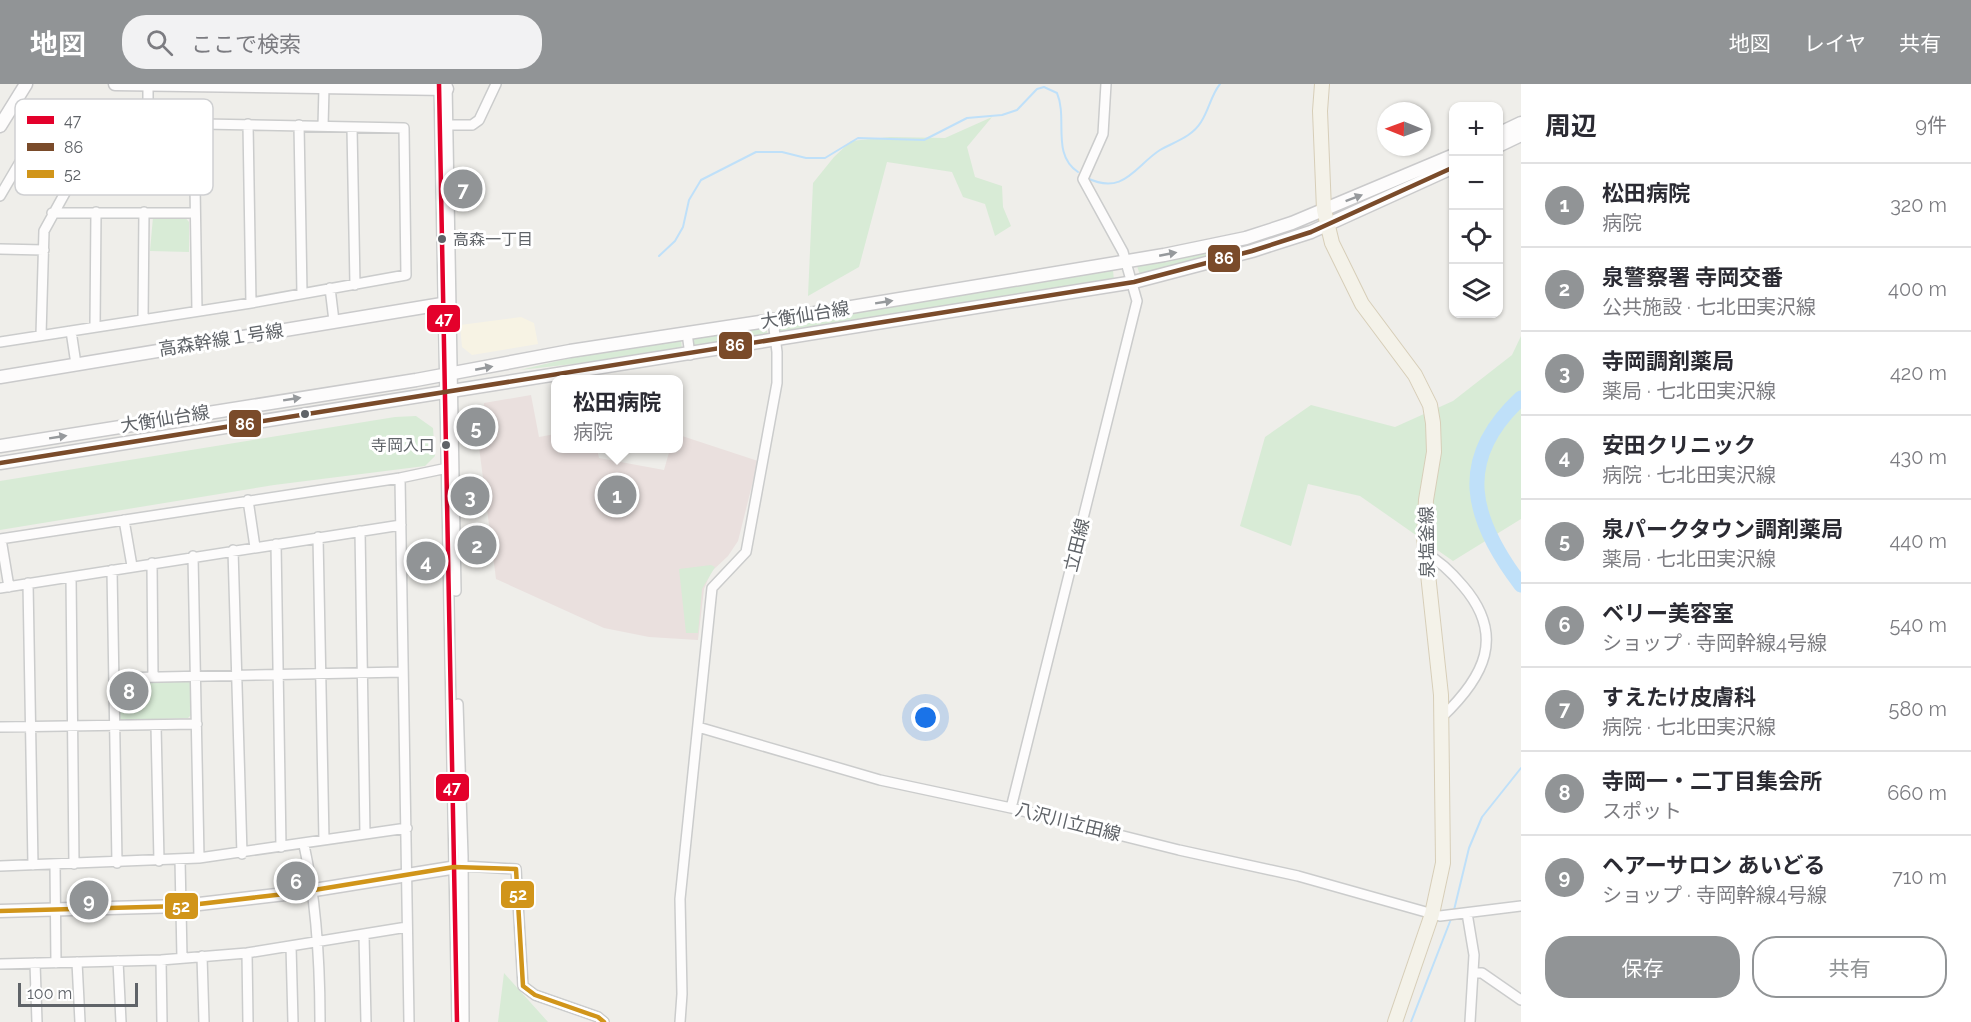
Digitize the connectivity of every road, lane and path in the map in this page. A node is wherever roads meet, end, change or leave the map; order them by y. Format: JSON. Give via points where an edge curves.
{"nodes":[{"id":1,"x":26,"y":84,"type":"edge"},
{"id":2,"x":114,"y":84,"type":"edge"},
{"id":3,"x":165,"y":84,"type":"edge"},
{"id":4,"x":496,"y":84,"type":"edge"},
{"id":5,"x":1106,"y":84,"type":"edge"},
{"id":6,"x":1322,"y":84,"type":"edge"},
{"id":7,"x":148,"y":85,"type":"edge"},
{"id":8,"x":301,"y":86,"type":"edge"},
{"id":9,"x":443,"y":86,"type":"edge"},
{"id":10,"x":324,"y":87,"type":"junction"},
{"id":11,"x":17,"y":99,"type":"edge"},
{"id":12,"x":15,"y":102,"type":"edge"},
{"id":13,"x":213,"y":123,"type":"edge"},
{"id":14,"x":1521,"y":123,"type":"edge"},
{"id":15,"x":248,"y":124,"type":"junction"},
{"id":16,"x":299,"y":125,"type":"junction"},
{"id":17,"x":448,"y":125,"type":"junction"},
{"id":18,"x":0,"y":126,"type":"edge"},
{"id":19,"x":323,"y":126,"type":"junction"},
{"id":20,"x":352,"y":128,"type":"junction"},
{"id":21,"x":1503,"y":132,"type":"edge"},
{"id":22,"x":1521,"y":135,"type":"edge"},
{"id":23,"x":1503,"y":144,"type":"edge"},
{"id":24,"x":1452,"y":156,"type":"edge"},
{"id":25,"x":1449,"y":169,"type":"edge"},
{"id":26,"x":15,"y":171,"type":"edge"},
{"id":27,"x":62,"y":195,"type":"edge"},
{"id":28,"x":195,"y":195,"type":"edge"},
{"id":29,"x":0,"y":196,"type":"edge"},
{"id":30,"x":1324,"y":210,"type":"junction"},
{"id":31,"x":96,"y":212,"type":"junction"},
{"id":32,"x":144,"y":212,"type":"junction"},
{"id":33,"x":52,"y":213,"type":"junction"},
{"id":34,"x":195,"y":213,"type":"junction"},
{"id":35,"x":1326,"y":225,"type":"junction"},
{"id":36,"x":0,"y":249,"type":"edge"},
{"id":37,"x":44,"y":250,"type":"junction"},
{"id":38,"x":1127,"y":262,"type":"junction"},
{"id":39,"x":1134,"y":282,"type":"junction"},
{"id":40,"x":355,"y":285,"type":"junction"},
{"id":41,"x":330,"y":288,"type":"junction"},
{"id":42,"x":303,"y":293,"type":"junction"},
{"id":43,"x":251,"y":303,"type":"junction"},
{"id":44,"x":442,"y":304,"type":"junction"},
{"id":45,"x":197,"y":311,"type":"junction"},
{"id":46,"x":143,"y":319,"type":"junction"},
{"id":47,"x":334,"y":321,"type":"junction"},
{"id":48,"x":772,"y":321,"type":"junction"},
{"id":49,"x":95,"y":327,"type":"junction"},
{"id":50,"x":71,"y":331,"type":"junction"},
{"id":51,"x":687,"y":333,"type":"junction"},
{"id":52,"x":41,"y":335,"type":"junction"},
{"id":53,"x":776,"y":341,"type":"junction"},
{"id":54,"x":0,"y":342,"type":"edge"},
{"id":55,"x":690,"y":354,"type":"junction"},
{"id":56,"x":76,"y":364,"type":"junction"},
{"id":57,"x":448,"y":375,"type":"junction"},
{"id":58,"x":551,"y":375,"type":"edge"},
{"id":59,"x":553,"y":375,"type":"edge"},
{"id":60,"x":0,"y":377,"type":"edge"},
{"id":61,"x":449,"y":391,"type":"junction"},
{"id":62,"x":0,"y":446,"type":"edge"},
{"id":63,"x":0,"y":463,"type":"edge"},
{"id":64,"x":451,"y":467,"type":"junction"},
{"id":65,"x":400,"y":478,"type":"junction"},
{"id":66,"x":248,"y":500,"type":"junction"},
{"id":67,"x":124,"y":520,"type":"junction"},
{"id":68,"x":400,"y":525,"type":"junction"},
{"id":69,"x":360,"y":531,"type":"junction"},
{"id":70,"x":318,"y":537,"type":"junction"},
{"id":71,"x":1,"y":539,"type":"edge"},
{"id":72,"x":276,"y":543,"type":"junction"},
{"id":73,"x":255,"y":547,"type":"junction"},
{"id":74,"x":233,"y":550,"type":"junction"},
{"id":75,"x":1425,"y":553,"type":"junction"},
{"id":76,"x":193,"y":556,"type":"junction"},
{"id":77,"x":152,"y":563,"type":"junction"},
{"id":78,"x":132,"y":566,"type":"junction"},
{"id":79,"x":112,"y":570,"type":"junction"},
{"id":80,"x":70,"y":577,"type":"junction"},
{"id":81,"x":28,"y":583,"type":"junction"},
{"id":82,"x":4,"y":587,"type":"edge"},
{"id":83,"x":403,"y":672,"type":"junction"},
{"id":84,"x":362,"y":673,"type":"junction"},
{"id":85,"x":279,"y":674,"type":"junction"},
{"id":86,"x":320,"y":674,"type":"junction"},
{"id":87,"x":196,"y":676,"type":"junction"},
{"id":88,"x":237,"y":676,"type":"junction"},
{"id":89,"x":153,"y":677,"type":"junction"},
{"id":90,"x":114,"y":678,"type":"junction"},
{"id":91,"x":1442,"y":717,"type":"junction"},
{"id":92,"x":197,"y":724,"type":"junction"},
{"id":93,"x":71,"y":725,"type":"junction"},
{"id":94,"x":115,"y":725,"type":"junction"},
{"id":95,"x":156,"y":726,"type":"junction"},
{"id":96,"x":0,"y":727,"type":"edge"},
{"id":97,"x":30,"y":727,"type":"junction"},
{"id":98,"x":698,"y":728,"type":"junction"},
{"id":99,"x":1011,"y":808,"type":"junction"},
{"id":100,"x":407,"y":828,"type":"junction"},
{"id":101,"x":365,"y":834,"type":"junction"},
{"id":102,"x":324,"y":840,"type":"junction"},
{"id":103,"x":304,"y":845,"type":"junction"},
{"id":104,"x":281,"y":847,"type":"junction"},
{"id":105,"x":242,"y":854,"type":"junction"},
{"id":106,"x":199,"y":858,"type":"junction"},
{"id":107,"x":180,"y":860,"type":"junction"},
{"id":108,"x":159,"y":861,"type":"junction"},
{"id":109,"x":117,"y":863,"type":"junction"},
{"id":110,"x":55,"y":864,"type":"junction"},
{"id":111,"x":74,"y":864,"type":"junction"},
{"id":112,"x":33,"y":865,"type":"junction"},
{"id":113,"x":0,"y":866,"type":"edge"},
{"id":114,"x":458,"y":867,"type":"junction"},
{"id":115,"x":408,"y":874,"type":"junction"},
{"id":116,"x":314,"y":890,"type":"junction"},
{"id":117,"x":182,"y":906,"type":"junction"},
{"id":118,"x":1521,"y":906,"type":"edge"},
{"id":119,"x":56,"y":910,"type":"junction"},
{"id":120,"x":0,"y":911,"type":"edge"},
{"id":121,"x":1464,"y":914,"type":"junction"},
{"id":122,"x":1436,"y":915,"type":"junction"},
{"id":123,"x":407,"y":927,"type":"junction"},
{"id":124,"x":364,"y":935,"type":"junction"},
{"id":125,"x":319,"y":942,"type":"junction"},
{"id":126,"x":291,"y":946,"type":"junction"},
{"id":127,"x":247,"y":953,"type":"junction"},
{"id":128,"x":202,"y":956,"type":"junction"},
{"id":129,"x":182,"y":958,"type":"junction"},
{"id":130,"x":161,"y":960,"type":"junction"},
{"id":131,"x":118,"y":961,"type":"junction"},
{"id":132,"x":34,"y":963,"type":"junction"},
{"id":133,"x":56,"y":963,"type":"junction"},
{"id":134,"x":77,"y":963,"type":"junction"},
{"id":135,"x":0,"y":964,"type":"edge"},
{"id":136,"x":1474,"y":973,"type":"junction"},
{"id":137,"x":1521,"y":1000,"type":"edge"},
{"id":138,"x":37,"y":1022,"type":"edge"},
{"id":139,"x":80,"y":1022,"type":"edge"},
{"id":140,"x":121,"y":1022,"type":"edge"},
{"id":141,"x":162,"y":1022,"type":"edge"},
{"id":142,"x":204,"y":1022,"type":"edge"},
{"id":143,"x":248,"y":1022,"type":"edge"},
{"id":144,"x":293,"y":1022,"type":"edge"},
{"id":145,"x":320,"y":1022,"type":"edge"},
{"id":146,"x":366,"y":1022,"type":"edge"},
{"id":147,"x":409,"y":1022,"type":"edge"},
{"id":148,"x":457,"y":1022,"type":"edge"},
{"id":149,"x":464,"y":1022,"type":"edge"},
{"id":150,"x":604,"y":1022,"type":"edge"},
{"id":151,"x":680,"y":1022,"type":"edge"},
{"id":152,"x":1395,"y":1022,"type":"edge"},
{"id":153,"x":1470,"y":1022,"type":"edge"}],
"edges":[{"from":1,"to":11,"type":"main road"},
{"from":2,"to":7,"type":"main road"},
{"from":3,"to":7,"type":"main road"},
{"from":3,"to":8,"type":"main road"},
{"from":4,"to":17,"type":"street","via":[[479,120],[472,125]]},
{"from":5,"to":38,"type":"street","name":"立田線","via":[[1103,134],[1083,179]]},
{"from":6,"to":30,"type":"main road","name":"泉塩釜線"},
{"from":8,"to":10,"type":"main road"},
{"from":9,"to":10,"type":"main road"},
{"from":9,"to":17,"type":"street"},
{"from":9,"to":44,"type":"street"},
{"from":10,"to":19,"type":"street"},
{"from":12,"to":18,"type":"main road"},
{"from":13,"to":15,"type":"street"},
{"from":14,"to":21,"type":"main road"},
{"from":15,"to":16,"type":"street"},
{"from":15,"to":43,"type":"street"},
{"from":16,"to":19,"type":"street"},
{"from":16,"to":42,"type":"street"},
{"from":17,"to":57,"type":"street"},
{"from":19,"to":20,"type":"street"},
{"from":20,"to":40,"type":"street"},
{"from":20,"to":40,"type":"street","via":[[404,128],[406,275]]},
{"from":22,"to":23,"type":"main road"},
{"from":30,"to":24,"type":"main road","name":"大衡仙台線","one_way":true},
{"from":25,"to":35,"type":"main road","name":"大衡仙台線"},
{"from":26,"to":29,"type":"street"},
{"from":27,"to":33,"type":"street"},
{"from":28,"to":34,"type":"street"},
{"from":30,"to":35,"type":"main road","name":"泉塩釜線"},
{"from":38,"to":30,"type":"main road","name":"大衡仙台線","one_way":true,"via":[[1246,238]]},
{"from":31,"to":32,"type":"street"},
{"from":31,"to":33,"type":"street"},
{"from":31,"to":49,"type":"street"},
{"from":32,"to":34,"type":"street"},
{"from":32,"to":46,"type":"street"},
{"from":33,"to":37,"type":"street","via":[[44,231]]},
{"from":34,"to":45,"type":"street"},
{"from":35,"to":39,"type":"main road","name":"大衡仙台線","via":[[1252,251]]},
{"from":35,"to":75,"type":"main road","name":"泉塩釜線","via":[[1362,304],[1406,361],[1430,405],[1434,452],[1426,500]]},
{"from":36,"to":37,"type":"street"},
{"from":37,"to":52,"type":"street"},
{"from":38,"to":39,"type":"street","name":"立田線"},
{"from":48,"to":38,"type":"main road","name":"大衡仙台線","one_way":true},
{"from":39,"to":53,"type":"main road","name":"大衡仙台線"},
{"from":39,"to":99,"type":"street","name":"立田線","via":[[1137,301],[1132,330]]},
{"from":40,"to":41,"type":"street"},
{"from":41,"to":42,"type":"street"},
{"from":41,"to":47,"type":"street"},
{"from":42,"to":43,"type":"street"},
{"from":43,"to":45,"type":"street"},
{"from":44,"to":47,"type":"main road","name":"高森幹線１号線"},
{"from":44,"to":57,"type":"street"},
{"from":45,"to":46,"type":"street"},
{"from":46,"to":49,"type":"street"},
{"from":47,"to":56,"type":"main road","name":"高森幹線１号線"},
{"from":48,"to":51,"type":"main road","name":"大衡仙台線"},
{"from":48,"to":53,"type":"street"},
{"from":49,"to":50,"type":"street"},
{"from":50,"to":52,"type":"street"},
{"from":50,"to":56,"type":"street"},
{"from":51,"to":55,"type":"street"},
{"from":57,"to":51,"type":"main road","name":"大衡仙台線","one_way":true},
{"from":52,"to":54,"type":"street"},
{"from":53,"to":55,"type":"main road","name":"大衡仙台線"},
{"from":53,"to":98,"type":"street","via":[[777,383],[746,552],[712,588]]},
{"from":55,"to":59,"type":"main road","name":"大衡仙台線"},
{"from":56,"to":60,"type":"main road","name":"高森幹線１号線"},
{"from":57,"to":61,"type":"street"},
{"from":62,"to":57,"type":"main road","name":"大衡仙台線","one_way":true},
{"from":58,"to":61,"type":"main road","name":"大衡仙台線"},
{"from":61,"to":63,"type":"main road","name":"大衡仙台線"},
{"from":61,"to":64,"type":"street"},
{"from":64,"to":65,"type":"street"},
{"from":64,"to":114,"type":"street"},
{"from":65,"to":66,"type":"street"},
{"from":65,"to":68,"type":"street"},
{"from":66,"to":67,"type":"street"},
{"from":66,"to":73,"type":"street"},
{"from":67,"to":71,"type":"street"},
{"from":67,"to":78,"type":"street"},
{"from":68,"to":69,"type":"street"},
{"from":68,"to":83,"type":"street"},
{"from":69,"to":70,"type":"street"},
{"from":69,"to":84,"type":"street"},
{"from":70,"to":72,"type":"street"},
{"from":70,"to":86,"type":"street"},
{"from":71,"to":82,"type":"street"},
{"from":72,"to":73,"type":"street"},
{"from":72,"to":85,"type":"street"},
{"from":73,"to":74,"type":"street"},
{"from":74,"to":76,"type":"street"},
{"from":74,"to":88,"type":"street"},
{"from":75,"to":91,"type":"main road","name":"泉塩釜線"},
{"from":75,"to":91,"type":"street","via":[[1458,580],[1477,603],[1488,645],[1472,680]]},
{"from":76,"to":77,"type":"street"},
{"from":76,"to":87,"type":"street"},
{"from":77,"to":78,"type":"street"},
{"from":77,"to":89,"type":"street"},
{"from":78,"to":79,"type":"street"},
{"from":79,"to":80,"type":"street"},
{"from":79,"to":90,"type":"street"},
{"from":80,"to":81,"type":"street"},
{"from":80,"to":93,"type":"street"},
{"from":81,"to":82,"type":"street"},
{"from":81,"to":97,"type":"street"},
{"from":83,"to":84,"type":"street"},
{"from":83,"to":100,"type":"street"},
{"from":84,"to":86,"type":"street"},
{"from":84,"to":101,"type":"street"},
{"from":85,"to":86,"type":"street"},
{"from":85,"to":88,"type":"street"},
{"from":85,"to":104,"type":"street"},
{"from":86,"to":102,"type":"street"},
{"from":87,"to":88,"type":"street"},
{"from":87,"to":89,"type":"street"},
{"from":87,"to":92,"type":"street"},
{"from":88,"to":105,"type":"street"},
{"from":89,"to":90,"type":"street"},
{"from":90,"to":94,"type":"street"},
{"from":91,"to":122,"type":"main road","name":"泉塩釜線","via":[[1443,863]]},
{"from":92,"to":95,"type":"street"},
{"from":92,"to":106,"type":"street"},
{"from":93,"to":94,"type":"street"},
{"from":93,"to":97,"type":"street"},
{"from":93,"to":111,"type":"street"},
{"from":94,"to":95,"type":"street"},
{"from":94,"to":109,"type":"street"},
{"from":95,"to":108,"type":"street"},
{"from":96,"to":97,"type":"street"},
{"from":97,"to":112,"type":"street"},
{"from":98,"to":99,"type":"street","name":"八沢川立田線","via":[[880,780]]},
{"from":98,"to":151,"type":"street","via":[[680,899]]},
{"from":99,"to":122,"type":"street","name":"八沢川立田線","via":[[1298,876]]},
{"from":100,"to":101,"type":"street"},
{"from":100,"to":115,"type":"street"},
{"from":101,"to":102,"type":"street"},
{"from":102,"to":103,"type":"street"},
{"from":103,"to":104,"type":"street"},
{"from":103,"to":116,"type":"street"},
{"from":104,"to":105,"type":"street"},
{"from":105,"to":106,"type":"street"},
{"from":106,"to":107,"type":"street"},
{"from":107,"to":108,"type":"street"},
{"from":107,"to":117,"type":"street"},
{"from":108,"to":109,"type":"street"},
{"from":109,"to":111,"type":"street"},
{"from":110,"to":111,"type":"street"},
{"from":110,"to":112,"type":"street"},
{"from":110,"to":119,"type":"street"},
{"from":112,"to":113,"type":"street"},
{"from":114,"to":115,"type":"main road"},
{"from":114,"to":148,"type":"street"},
{"from":114,"to":149,"type":"street"},
{"from":114,"to":150,"type":"street","via":[[516,869],[523,986],[535,996]]},
{"from":115,"to":116,"type":"main road"},
{"from":115,"to":123,"type":"street"},
{"from":116,"to":117,"type":"main road"},
{"from":116,"to":125,"type":"street"},
{"from":117,"to":119,"type":"main road"},
{"from":117,"to":129,"type":"street"},
{"from":118,"to":121,"type":"street","name":"八沢川立田線"},
{"from":119,"to":120,"type":"main road"},
{"from":119,"to":133,"type":"street"},
{"from":121,"to":122,"type":"street","name":"八沢川立田線"},
{"from":121,"to":136,"type":"street"},
{"from":122,"to":152,"type":"main road","name":"泉塩釜線"},
{"from":123,"to":124,"type":"street"},
{"from":123,"to":147,"type":"street"},
{"from":124,"to":125,"type":"street"},
{"from":124,"to":146,"type":"street"},
{"from":125,"to":126,"type":"street"},
{"from":125,"to":145,"type":"street"},
{"from":126,"to":127,"type":"street"},
{"from":126,"to":144,"type":"street"},
{"from":127,"to":128,"type":"street"},
{"from":127,"to":143,"type":"street"},
{"from":128,"to":129,"type":"street"},
{"from":128,"to":142,"type":"street"},
{"from":129,"to":130,"type":"street"},
{"from":130,"to":131,"type":"street"},
{"from":130,"to":141,"type":"street"},
{"from":131,"to":134,"type":"street"},
{"from":131,"to":140,"type":"street"},
{"from":132,"to":133,"type":"street"},
{"from":132,"to":135,"type":"street"},
{"from":132,"to":138,"type":"street"},
{"from":133,"to":134,"type":"street"},
{"from":134,"to":139,"type":"street"},
{"from":136,"to":137,"type":"street","via":[[1482,974]]},
{"from":136,"to":153,"type":"street"}]}
